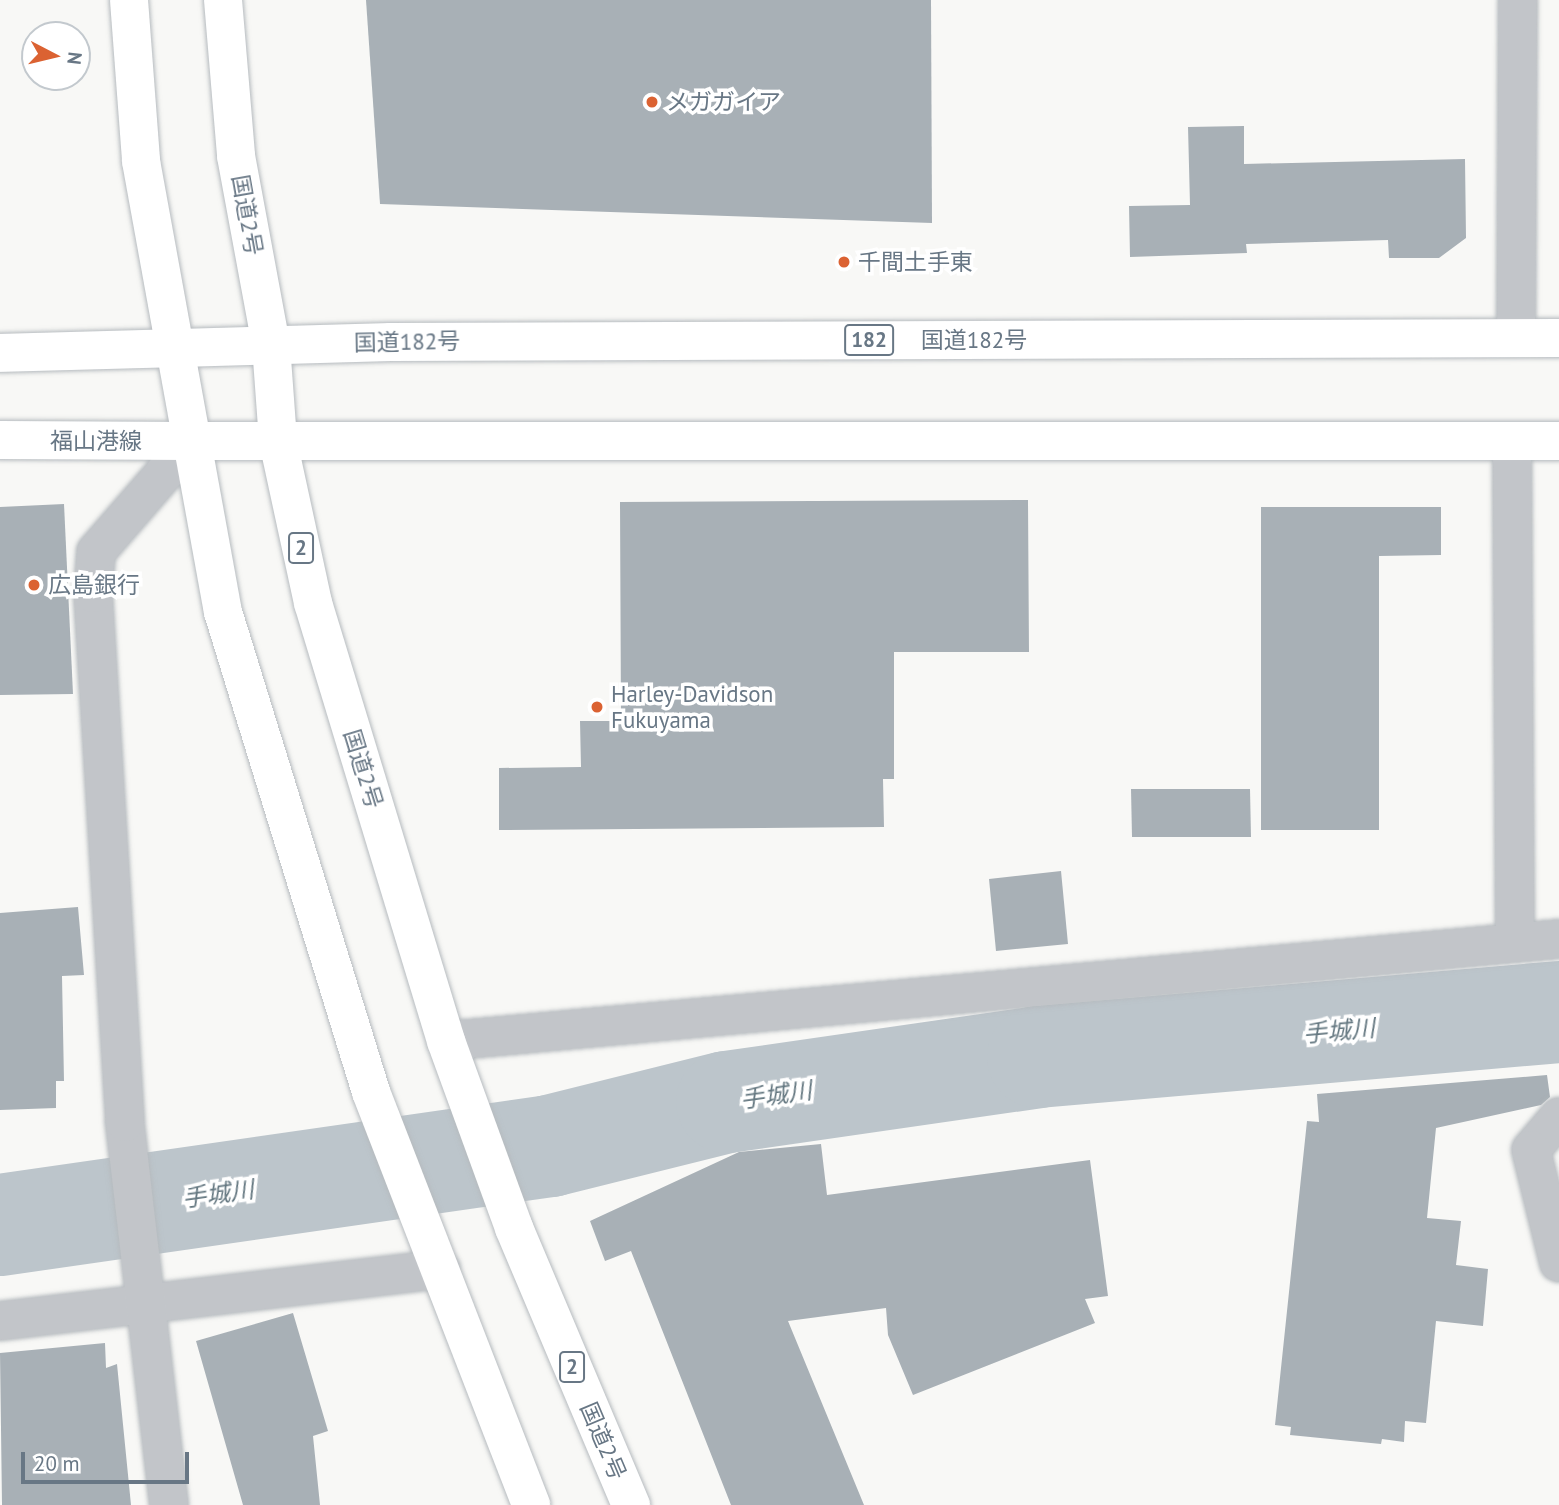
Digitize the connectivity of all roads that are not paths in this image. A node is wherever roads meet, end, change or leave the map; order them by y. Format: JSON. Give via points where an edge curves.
{"nodes":[{"id":1,"x":129,"y":0,"type":"edge"},
{"id":2,"x":223,"y":0,"type":"edge"},
{"id":3,"x":1518,"y":0,"type":"edge"},
{"id":4,"x":1516,"y":338,"type":"junction"},
{"id":5,"x":1559,"y":338,"type":"edge"},
{"id":6,"x":271,"y":345,"type":"junction"},
{"id":7,"x":179,"y":348,"type":"junction"},
{"id":8,"x":0,"y":353,"type":"edge"},
{"id":9,"x":0,"y":440,"type":"edge"},
{"id":10,"x":278,"y":440,"type":"junction"},
{"id":11,"x":192,"y":441,"type":"junction"},
{"id":12,"x":1512,"y":441,"type":"junction"},
{"id":13,"x":1559,"y":441,"type":"edge"},
{"id":14,"x":1559,"y":939,"type":"edge"},
{"id":15,"x":1515,"y":943,"type":"junction"},
{"id":16,"x":446,"y":1041,"type":"junction"},
{"id":17,"x":1559,"y":1117,"type":"edge"},
{"id":18,"x":435,"y":1254,"type":"junction"},
{"id":19,"x":1559,"y":1263,"type":"edge"},
{"id":20,"x":141,"y":1292,"type":"junction"},
{"id":21,"x":0,"y":1321,"type":"edge"},
{"id":22,"x":169,"y":1505,"type":"edge"},
{"id":23,"x":531,"y":1505,"type":"edge"},
{"id":24,"x":631,"y":1505,"type":"edge"}],
"edges":[{"from":1,"to":7,"type":"main road","via":[[141,161]]},
{"from":2,"to":6,"type":"main road","name":"国道2号","number":"2","via":[[236,156]]},
{"from":3,"to":4,"type":"street"},
{"from":4,"to":5,"type":"main road","name":"国道182号","number":"182"},
{"from":4,"to":6,"type":"main road","name":"国道182号","number":"182"},
{"from":6,"to":7,"type":"main road","name":"国道182号","number":"182"},
{"from":6,"to":10,"type":"main road","name":"国道2号","number":"2"},
{"from":7,"to":8,"type":"main road"},
{"from":7,"to":11,"type":"main road"},
{"from":9,"to":11,"type":"main road","name":"福山港線"},
{"from":10,"to":11,"type":"main road"},
{"from":10,"to":12,"type":"main road"},
{"from":10,"to":16,"type":"main road","name":"国道2号","number":"2","via":[[313,603]]},
{"from":11,"to":18,"type":"main road","via":[[223,612],[371,1092]]},
{"from":11,"to":20,"type":"street","via":[[96,552],[93,593]]},
{"from":12,"to":13,"type":"main road"},
{"from":12,"to":15,"type":"street"},
{"from":14,"to":15,"type":"street"},
{"from":15,"to":16,"type":"street"},
{"from":16,"to":24,"type":"main road","name":"国道2号","number":"2","via":[[514,1228]]},
{"from":17,"to":19,"type":"street","via":[[1531,1150]]},
{"from":18,"to":20,"type":"street"},
{"from":18,"to":23,"type":"main road"},
{"from":20,"to":21,"type":"street"},
{"from":20,"to":22,"type":"street"}]}
